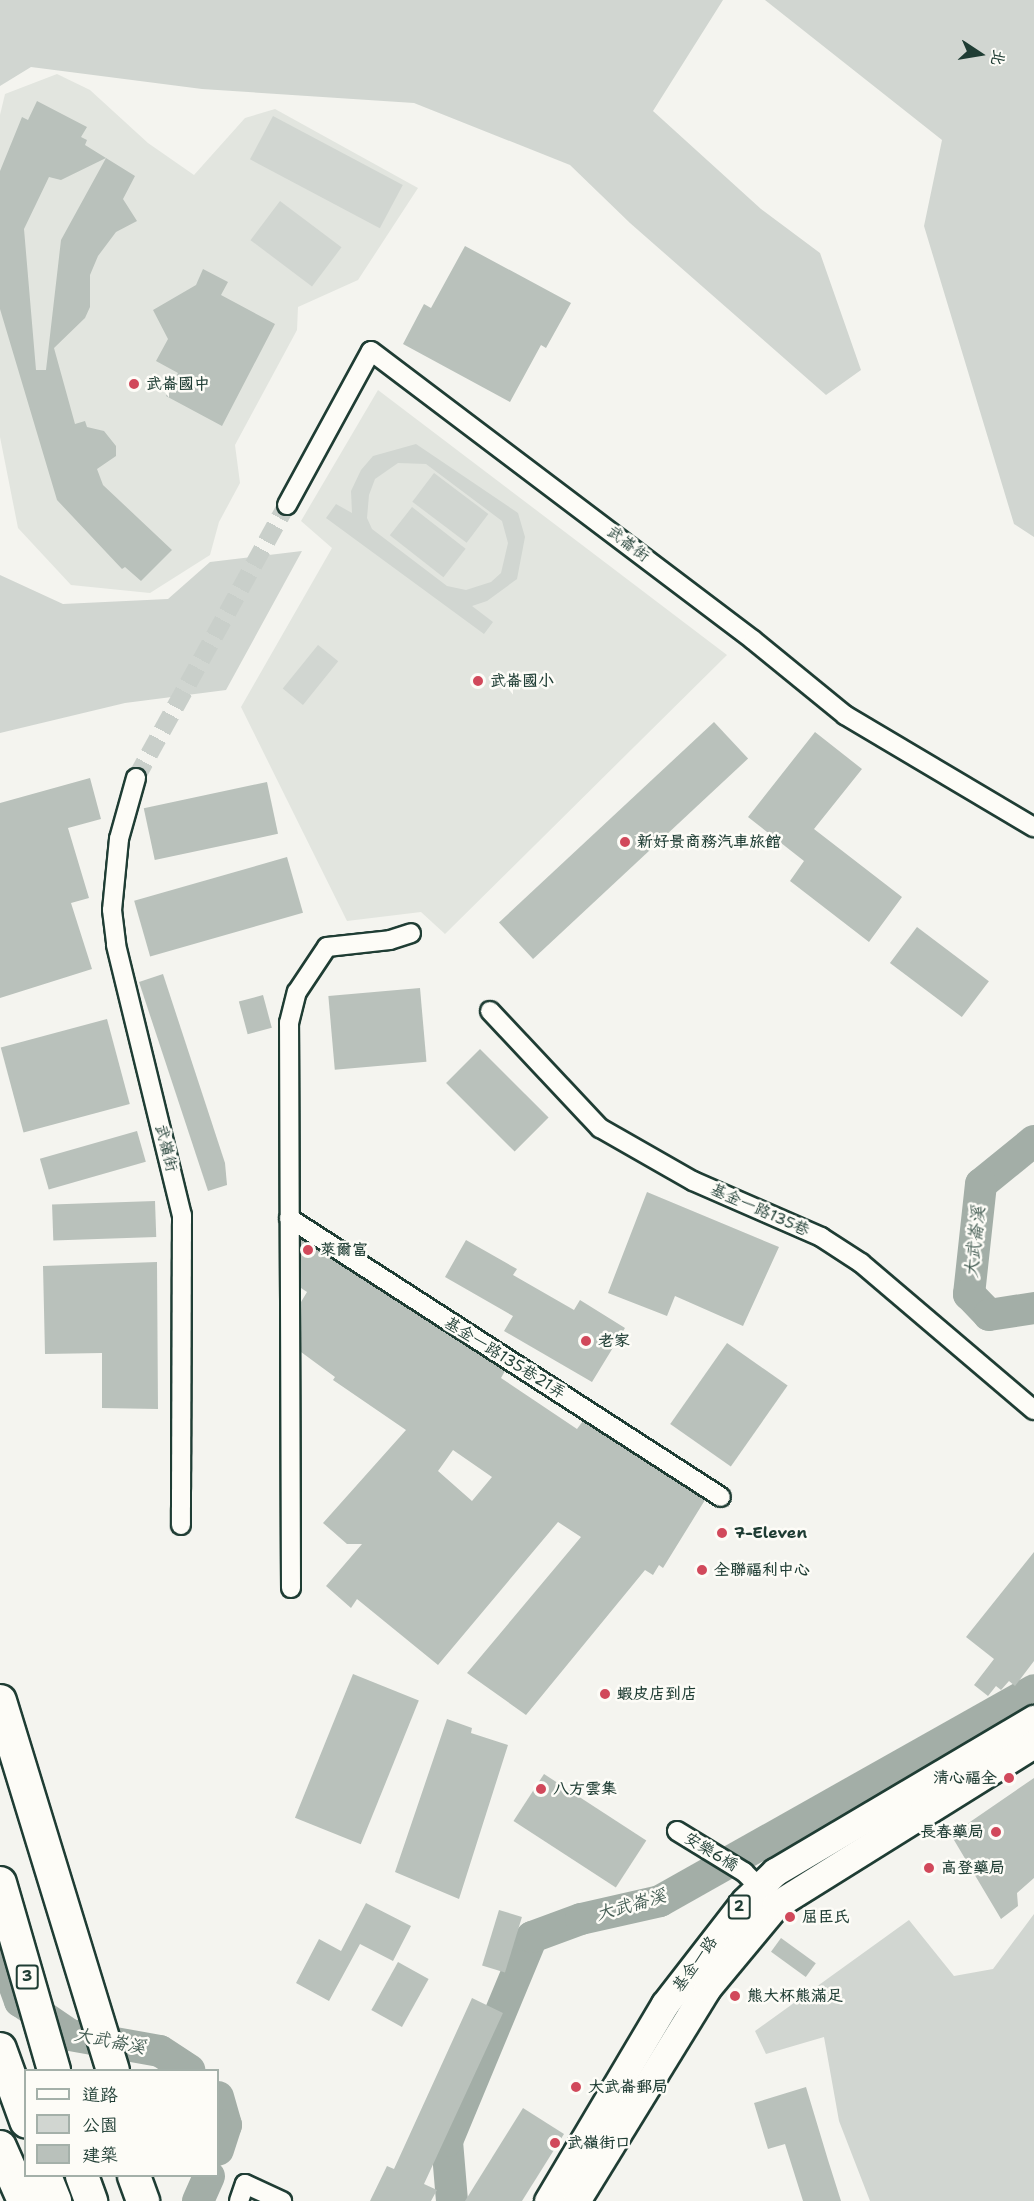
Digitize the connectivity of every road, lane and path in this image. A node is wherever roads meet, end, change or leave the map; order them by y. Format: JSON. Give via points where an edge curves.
{"nodes":[{"id":1,"x":287,"y":505,"type":"tunnel mouth"},
{"id":2,"x":136,"y":778,"type":"tunnel mouth"},
{"id":3,"x":1034,"y":827,"type":"edge"},
{"id":4,"x":411,"y":933,"type":"dead end"},
{"id":5,"x":490,"y":1011,"type":"dead end"},
{"id":6,"x":289,"y":1218,"type":"junction"},
{"id":7,"x":1034,"y":1410,"type":"edge"},
{"id":8,"x":721,"y":1497,"type":"dead end"},
{"id":9,"x":181,"y":1525,"type":"dead end"},
{"id":10,"x":291,"y":1588,"type":"dead end"},
{"id":11,"x":0,"y":1701,"type":"edge"},
{"id":12,"x":1034,"y":1719,"type":"edge"},
{"id":13,"x":0,"y":1721,"type":"edge"},
{"id":14,"x":1034,"y":1744,"type":"edge"},
{"id":15,"x":677,"y":1831,"type":"dead end"},
{"id":16,"x":0,"y":1883,"type":"edge"},
{"id":17,"x":760,"y":1888,"type":"junction"},
{"id":18,"x":0,"y":2049,"type":"edge"},
{"id":19,"x":54,"y":2069,"type":"edge"},
{"id":20,"x":100,"y":2069,"type":"edge"},
{"id":21,"x":113,"y":2069,"type":"edge"},
{"id":22,"x":24,"y":2115,"type":"edge"},
{"id":23,"x":0,"y":2146,"type":"edge"},
{"id":24,"x":46,"y":2177,"type":"edge"},
{"id":25,"x":83,"y":2177,"type":"edge"},
{"id":26,"x":135,"y":2177,"type":"edge"},
{"id":27,"x":147,"y":2177,"type":"edge"},
{"id":28,"x":24,"y":2201,"type":"edge"},
{"id":29,"x":55,"y":2201,"type":"edge"},
{"id":30,"x":91,"y":2201,"type":"edge"},
{"id":31,"x":143,"y":2201,"type":"edge"},
{"id":32,"x":154,"y":2201,"type":"edge"},
{"id":33,"x":239,"y":2201,"type":"edge"},
{"id":34,"x":282,"y":2201,"type":"edge"},
{"id":35,"x":548,"y":2201,"type":"edge"},
{"id":36,"x":576,"y":2201,"type":"edge"}],
"edges":[{"from":1,"to":3,"type":"street","name":"武崙街","via":[[371,351],[744,633],[845,715]]},
{"from":2,"to":9,"type":"street","name":"武嶺街","via":[[119,839],[112,910],[116,945],[182,1215]]},
{"from":4,"to":6,"type":"street","via":[[390,940],[327,947],[297,992],[289,1023],[286,1077]]},
{"from":5,"to":7,"type":"street","name":"基金一路135巷","via":[[600,1128],[693,1181],[821,1237],[861,1263]]},
{"from":6,"to":8,"type":"street","name":"基金一路135巷21弄"},
{"from":6,"to":10,"type":"street"},
{"from":11,"to":21,"type":"highway"},
{"from":12,"to":17,"type":"main road","name":"基金一路","number":"2","via":[[775,1872]]},
{"from":13,"to":20,"type":"highway","via":[[26,1834]]},
{"from":14,"to":17,"type":"main road","name":"基金一路","number":"2"},
{"from":15,"to":17,"type":"street","name":"安樂6橋"},
{"from":16,"to":19,"type":"highway","number":"3"},
{"from":17,"to":35,"type":"main road","name":"基金一路","number":"2","via":[[721,1928],[665,2004]]},
{"from":17,"to":36,"type":"main road","name":"基金一路","number":"2","via":[[707,1988]]},
{"from":18,"to":22,"type":"highway"},
{"from":23,"to":28,"type":"highway"},
{"from":24,"to":29,"type":"highway"},
{"from":25,"to":30,"type":"highway"},
{"from":26,"to":31,"type":"highway"},
{"from":27,"to":32,"type":"highway"},
{"from":33,"to":34,"type":"street","via":[[245,2184]]}]}
